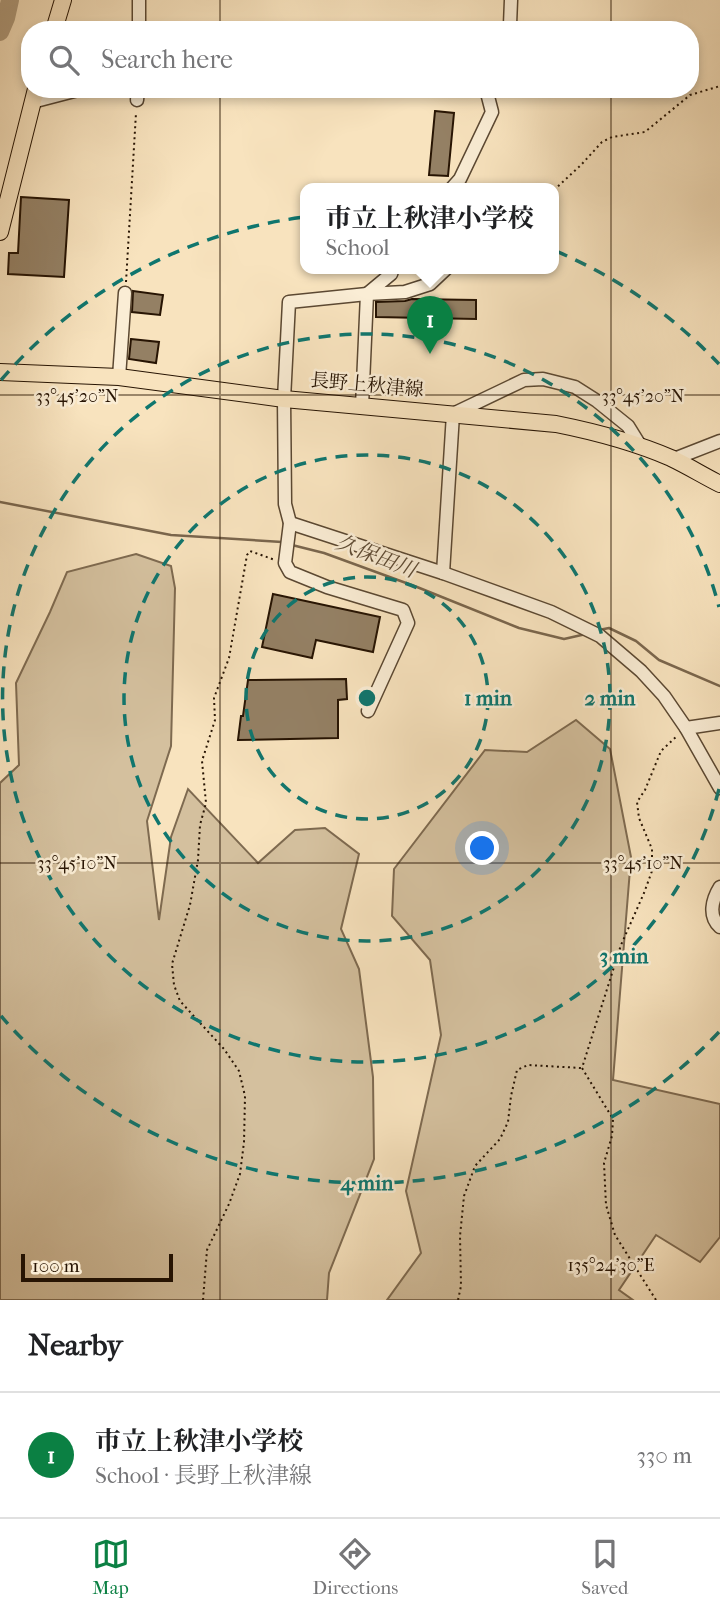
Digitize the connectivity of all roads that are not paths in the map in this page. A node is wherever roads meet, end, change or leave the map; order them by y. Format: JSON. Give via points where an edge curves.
{"nodes":[{"id":1,"x":63,"y":0,"type":"edge"},
{"id":2,"x":139,"y":0,"type":"edge"},
{"id":3,"x":511,"y":0,"type":"edge"},
{"id":4,"x":57,"y":21,"type":"edge"},
{"id":5,"x":139,"y":21,"type":"edge"},
{"id":6,"x":510,"y":21,"type":"edge"},
{"id":7,"x":34,"y":98,"type":"edge"},
{"id":8,"x":488,"y":98,"type":"edge"},
{"id":9,"x":456,"y":183,"type":"edge"},
{"id":10,"x":0,"y":232,"type":"edge"},
{"id":11,"x":391,"y":274,"type":"edge"},
{"id":12,"x":441,"y":274,"type":"edge"},
{"id":13,"x":125,"y":293,"type":"road end"},
{"id":14,"x":367,"y":294,"type":"junction"},
{"id":15,"x":0,"y":372,"type":"edge"},
{"id":16,"x":119,"y":377,"type":"junction"},
{"id":17,"x":284,"y":399,"type":"junction"},
{"id":18,"x":362,"y":406,"type":"junction"},
{"id":19,"x":453,"y":414,"type":"junction"},
{"id":20,"x":720,"y":441,"type":"edge"},
{"id":21,"x":641,"y":447,"type":"junction"},
{"id":22,"x":674,"y":459,"type":"junction"},
{"id":23,"x":720,"y":484,"type":"edge"},
{"id":24,"x":289,"y":523,"type":"junction"},
{"id":25,"x":443,"y":573,"type":"junction"},
{"id":26,"x":368,"y":711,"type":"dead end"},
{"id":27,"x":720,"y":723,"type":"edge"},
{"id":28,"x":686,"y":728,"type":"junction"},
{"id":29,"x":720,"y":788,"type":"edge"},
{"id":30,"x":720,"y":887,"type":"edge"},
{"id":31,"x":720,"y":928,"type":"edge"}],
"edges":[{"from":1,"to":4,"type":"main road"},
{"from":2,"to":5,"type":"street"},
{"from":3,"to":6,"type":"street"},
{"from":7,"to":10,"type":"main road"},
{"from":8,"to":9,"type":"street","via":[[492,112]]},
{"from":11,"to":14,"type":"street"},
{"from":12,"to":14,"type":"street","via":[[430,284],[405,292]]},
{"from":13,"to":16,"type":"street"},
{"from":14,"to":17,"type":"street","via":[[289,302]]},
{"from":14,"to":18,"type":"street"},
{"from":15,"to":16,"type":"main road","name":"長野上秋津線"},
{"from":16,"to":17,"type":"main road","name":"長野上秋津線"},
{"from":17,"to":18,"type":"main road","name":"長野上秋津線"},
{"from":17,"to":24,"type":"street"},
{"from":18,"to":19,"type":"main road","name":"長野上秋津線"},
{"from":19,"to":21,"type":"main road","name":"長野上秋津線","via":[[556,424]]},
{"from":19,"to":21,"type":"street","via":[[524,380],[543,379],[575,387],[597,401],[628,426]]},
{"from":19,"to":25,"type":"street"},
{"from":20,"to":22,"type":"street"},
{"from":21,"to":22,"type":"main road","name":"長野上秋津線"},
{"from":22,"to":23,"type":"main road","name":"長野上秋津線"},
{"from":24,"to":25,"type":"street"},
{"from":24,"to":26,"type":"street","via":[[285,563],[290,572],[403,610],[408,623]]},
{"from":25,"to":28,"type":"street","via":[[551,612],[600,636],[641,671]]},
{"from":27,"to":28,"type":"street"},
{"from":28,"to":29,"type":"street"},
{"from":30,"to":31,"type":"street","via":[[712,912]]}]}
